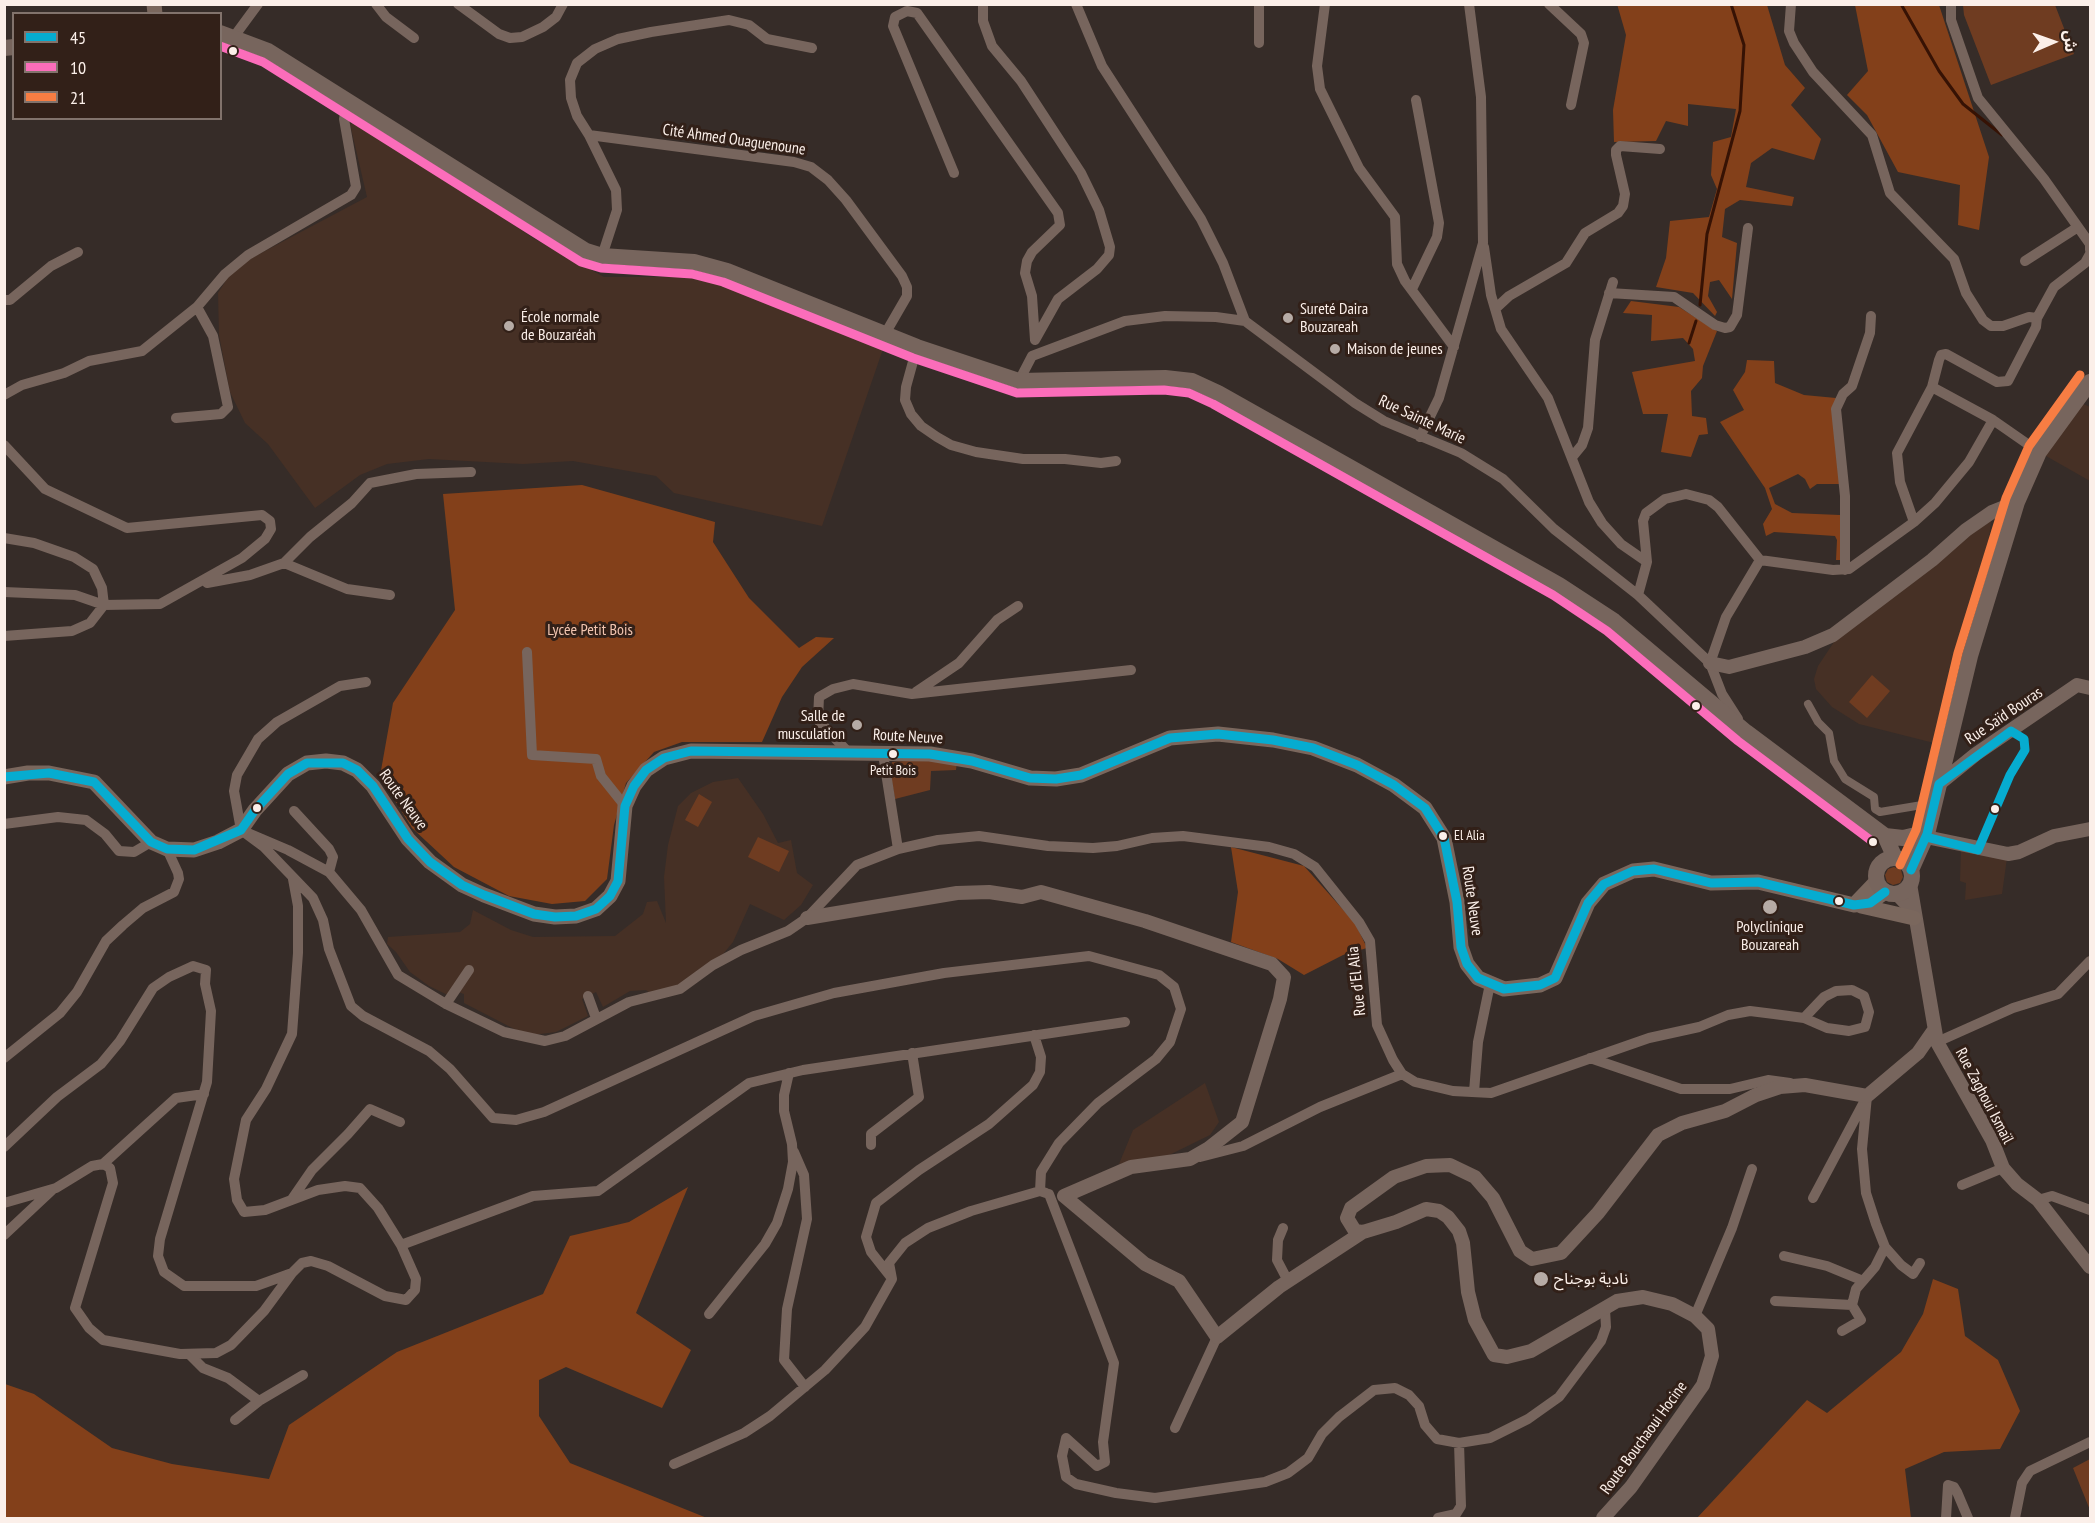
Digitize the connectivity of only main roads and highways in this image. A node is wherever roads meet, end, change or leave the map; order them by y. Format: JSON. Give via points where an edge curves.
{"nodes":[{"id":1,"x":227,"y":36,"type":"edge"},
{"id":2,"x":2091,"y":382,"type":"edge"},
{"id":3,"x":4,"y":777,"type":"edge"},
{"id":4,"x":1925,"y":831,"type":"junction"},
{"id":5,"x":1885,"y":836,"type":"junction"},
{"id":6,"x":1895,"y":875,"type":"junction"},
{"id":7,"x":1857,"y":906,"type":"junction"},
{"id":8,"x":1913,"y":914,"type":"road end"}],
"edges":[{"from":1,"to":5,"type":"main road","via":[[268,51],[586,251],[602,256],[694,261],[917,347],[1019,381],[1165,378],[1192,381],[1218,393],[1559,585],[1614,621],[1746,732]]},
{"from":2,"to":4,"type":"main road","via":[[2038,452],[2017,502],[1970,656]]},
{"from":3,"to":7,"type":"main road","name":"Route Neuve","via":[[49,773],[94,782],[151,842],[167,849],[194,850],[241,830],[288,774],[307,763],[343,763],[373,786],[408,839],[430,862],[462,885],[534,914],[555,917],[576,916],[596,909],[610,896],[618,881],[625,806],[646,770],[664,758],[691,751],[930,754],[1030,778],[1056,779],[1081,775],[1170,738],[1218,734],[1313,748],[1357,765],[1425,808],[1443,838],[1467,964],[1478,978],[1504,989],[1540,985],[1555,978],[1588,903],[1604,885],[1634,871],[1654,869],[1711,883],[1758,882]]},
{"from":4,"to":5,"type":"main road","via":[[1903,838]]},
{"from":4,"to":6,"type":"main road"},
{"from":5,"to":6,"type":"main road"},
{"from":6,"to":7,"type":"main road","via":[[1873,902]]},
{"from":7,"to":8,"type":"main road"}]}
